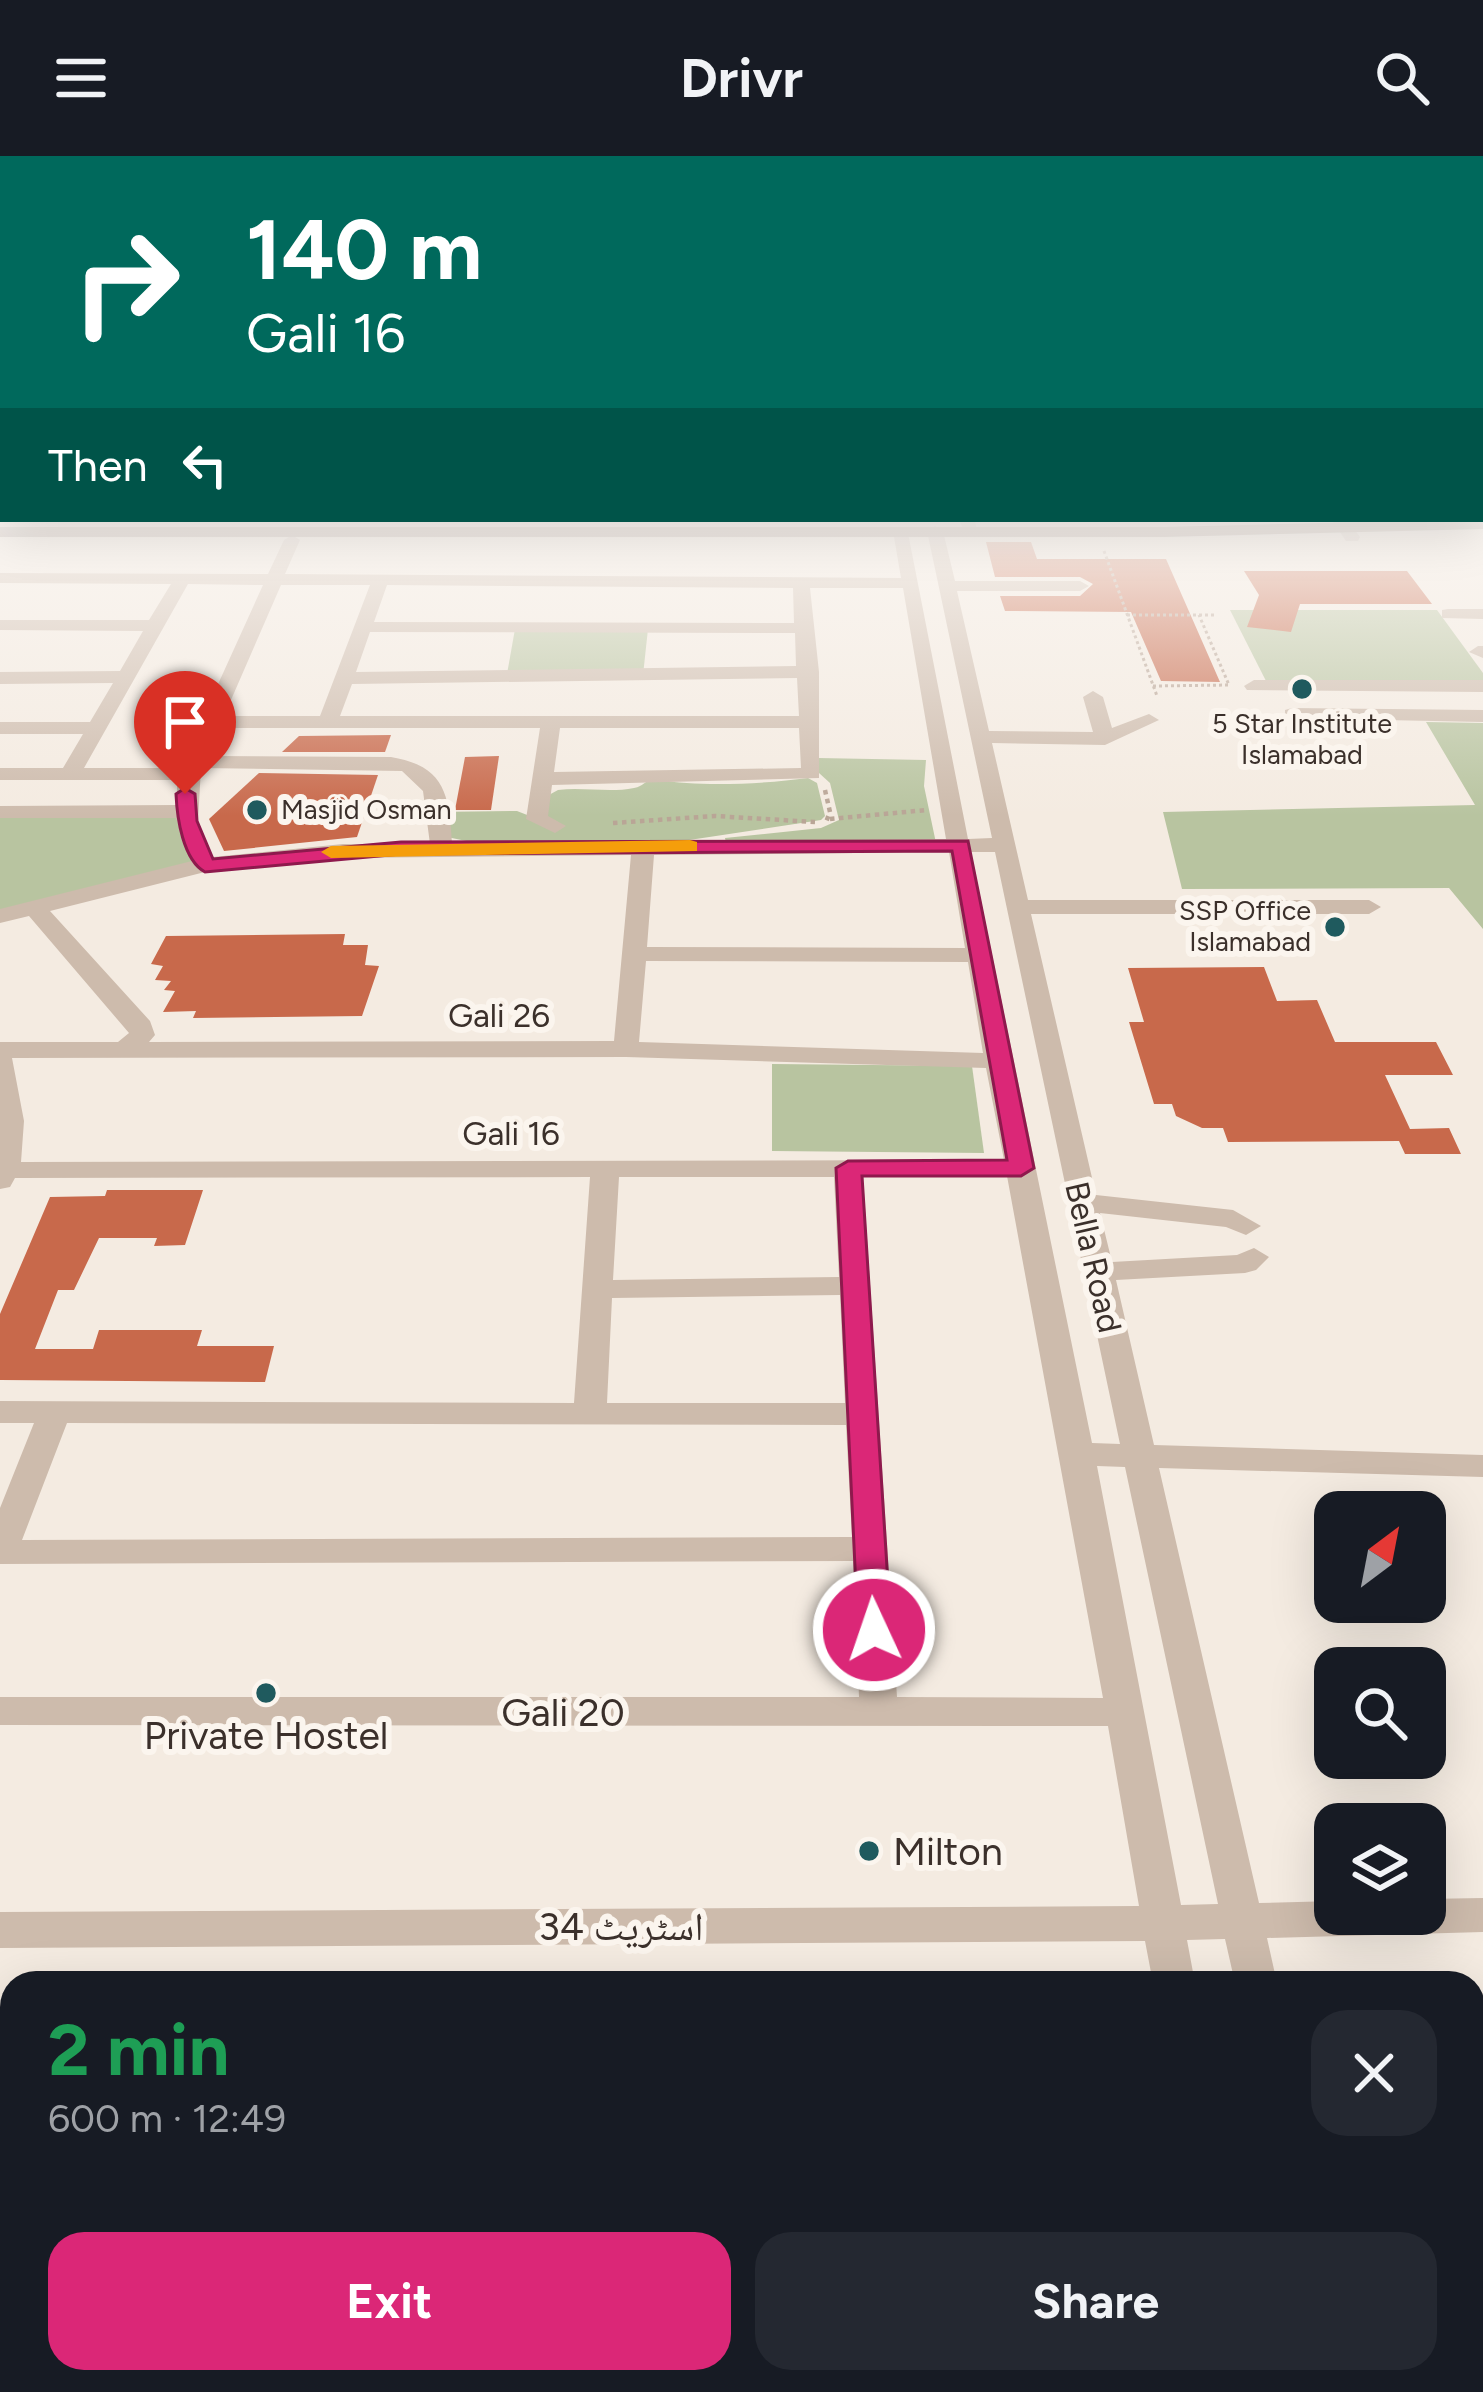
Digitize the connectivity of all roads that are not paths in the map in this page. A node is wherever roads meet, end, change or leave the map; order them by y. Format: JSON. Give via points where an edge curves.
{"nodes":[{"id":1,"x":167,"y":607,"type":"edge"},
{"id":2,"x":265,"y":607,"type":"edge"},
{"id":3,"x":372,"y":607,"type":"edge"},
{"id":4,"x":803,"y":607,"type":"edge"},
{"id":5,"x":915,"y":607,"type":"edge"},
{"id":6,"x":952,"y":607,"type":"edge"},
{"id":7,"x":1448,"y":614,"type":"dead end"},
{"id":8,"x":1483,"y":614,"type":"edge"},
{"id":9,"x":0,"y":625,"type":"edge"},
{"id":10,"x":157,"y":626,"type":"junction"},
{"id":11,"x":365,"y":627,"type":"junction"},
{"id":12,"x":805,"y":628,"type":"junction"},
{"id":13,"x":504,"y":652,"type":"junction"},
{"id":14,"x":653,"y":652,"type":"junction"},
{"id":15,"x":924,"y":653,"type":"junction"},
{"id":16,"x":963,"y":653,"type":"junction"},
{"id":17,"x":809,"y":671,"type":"junction"},
{"id":18,"x":126,"y":677,"type":"junction"},
{"id":19,"x":0,"y":678,"type":"edge"},
{"id":20,"x":346,"y":678,"type":"junction"},
{"id":21,"x":1254,"y":686,"type":"dead end"},
{"id":22,"x":1483,"y":686,"type":"edge"},
{"id":23,"x":1093,"y":697,"type":"dead end"},
{"id":24,"x":1292,"y":714,"type":"dead end"},
{"id":25,"x":1483,"y":716,"type":"edge"},
{"id":26,"x":1149,"y":720,"type":"dead end"},
{"id":27,"x":214,"y":722,"type":"junction"},
{"id":28,"x":328,"y":722,"type":"junction"},
{"id":29,"x":489,"y":722,"type":"junction"},
{"id":30,"x":551,"y":722,"type":"junction"},
{"id":31,"x":644,"y":722,"type":"junction"},
{"id":32,"x":809,"y":722,"type":"junction"},
{"id":33,"x":0,"y":728,"type":"edge"},
{"id":34,"x":97,"y":728,"type":"junction"},
{"id":35,"x":982,"y":737,"type":"junction"},
{"id":36,"x":1105,"y":740,"type":"junction"},
{"id":37,"x":191,"y":768,"type":"junction"},
{"id":38,"x":0,"y":774,"type":"edge"},
{"id":39,"x":70,"y":774,"type":"junction"},
{"id":40,"x":541,"y":779,"type":"junction"},
{"id":41,"x":186,"y":811,"type":"junction"},
{"id":42,"x":0,"y":812,"type":"edge"},
{"id":43,"x":555,"y":826,"type":"road end"},
{"id":44,"x":961,"y":845,"type":"junction"},
{"id":45,"x":1007,"y":845,"type":"junction"},
{"id":46,"x":643,"y":847,"type":"junction"},
{"id":47,"x":441,"y":848,"type":"junction"},
{"id":48,"x":205,"y":866,"type":"junction"},
{"id":49,"x":33,"y":907,"type":"junction"},
{"id":50,"x":1020,"y":907,"type":"junction"},
{"id":51,"x":1369,"y":907,"type":"dead end"},
{"id":52,"x":0,"y":916,"type":"edge"},
{"id":53,"x":632,"y":954,"type":"junction"},
{"id":54,"x":979,"y":955,"type":"junction"},
{"id":55,"x":1046,"y":1036,"type":"junction"},
{"id":56,"x":143,"y":1043,"type":"junction"},
{"id":57,"x":996,"y":1048,"type":"junction"},
{"id":58,"x":626,"y":1049,"type":"junction"},
{"id":59,"x":0,"y":1055,"type":"edge"},
{"id":60,"x":848,"y":1168,"type":"junction"},
{"id":61,"x":1021,"y":1168,"type":"junction"},
{"id":62,"x":604,"y":1169,"type":"junction"},
{"id":63,"x":2,"y":1173,"type":"edge"},
{"id":64,"x":1081,"y":1202,"type":"junction"},
{"id":65,"x":1246,"y":1226,"type":"dead end"},
{"id":66,"x":1040,"y":1257,"type":"junction"},
{"id":67,"x":1254,"y":1257,"type":"dead end"},
{"id":68,"x":1096,"y":1265,"type":"junction"},
{"id":69,"x":855,"y":1286,"type":"junction"},
{"id":70,"x":596,"y":1289,"type":"junction"},
{"id":71,"x":0,"y":1412,"type":"edge"},
{"id":72,"x":55,"y":1412,"type":"junction"},
{"id":73,"x":590,"y":1413,"type":"junction"},
{"id":74,"x":862,"y":1414,"type":"junction"},
{"id":75,"x":1078,"y":1454,"type":"junction"},
{"id":76,"x":1138,"y":1454,"type":"junction"},
{"id":77,"x":1483,"y":1466,"type":"edge"},
{"id":78,"x":870,"y":1549,"type":"junction"},
{"id":79,"x":0,"y":1552,"type":"edge"},
{"id":80,"x":0,"y":1711,"type":"edge"},
{"id":81,"x":879,"y":1712,"type":"junction"},
{"id":82,"x":1126,"y":1712,"type":"junction"},
{"id":83,"x":1483,"y":1916,"type":"edge"},
{"id":84,"x":1242,"y":1918,"type":"junction"},
{"id":85,"x":1164,"y":1923,"type":"junction"},
{"id":86,"x":0,"y":1930,"type":"edge"},
{"id":87,"x":1172,"y":1971,"type":"edge"},
{"id":88,"x":1253,"y":1971,"type":"edge"}],
"edges":[{"from":1,"to":10,"type":"street"},
{"from":2,"to":27,"type":"street"},
{"from":3,"to":11,"type":"street"},
{"from":4,"to":12,"type":"street"},
{"from":5,"to":15,"type":"street","name":"Bella Road"},
{"from":6,"to":16,"type":"street","name":"Bella Road"},
{"from":7,"to":8,"type":"street"},
{"from":9,"to":10,"type":"street"},
{"from":10,"to":18,"type":"street"},
{"from":11,"to":13,"type":"street"},
{"from":11,"to":20,"type":"street"},
{"from":12,"to":14,"type":"street"},
{"from":12,"to":17,"type":"street"},
{"from":13,"to":14,"type":"street"},
{"from":13,"to":14,"type":"street"},
{"from":13,"to":20,"type":"street"},
{"from":13,"to":29,"type":"street"},
{"from":14,"to":17,"type":"street"},
{"from":14,"to":31,"type":"street"},
{"from":15,"to":16,"type":"street"},
{"from":15,"to":44,"type":"street","name":"Bella Road"},
{"from":16,"to":35,"type":"street","name":"Bella Road"},
{"from":17,"to":32,"type":"street"},
{"from":18,"to":19,"type":"street"},
{"from":18,"to":34,"type":"street"},
{"from":20,"to":28,"type":"street"},
{"from":21,"to":22,"type":"street"},
{"from":23,"to":36,"type":"street"},
{"from":24,"to":25,"type":"street"},
{"from":26,"to":36,"type":"street"},
{"from":27,"to":28,"type":"street"},
{"from":27,"to":37,"type":"street"},
{"from":28,"to":29,"type":"street"},
{"from":29,"to":30,"type":"street"},
{"from":30,"to":31,"type":"street"},
{"from":30,"to":40,"type":"street"},
{"from":31,"to":32,"type":"street"},
{"from":32,"to":40,"type":"street","via":[[812,774]]},
{"from":33,"to":34,"type":"street"},
{"from":34,"to":39,"type":"street"},
{"from":35,"to":36,"type":"street"},
{"from":35,"to":45,"type":"street","name":"Bella Road"},
{"from":37,"to":39,"type":"street"},
{"from":37,"to":41,"type":"street"},
{"from":37,"to":47,"type":"street","via":[[417,767],[433,784]]},
{"from":38,"to":39,"type":"street"},
{"from":40,"to":43,"type":"street","via":[[537,818]]},
{"from":41,"to":42,"type":"street"},
{"from":41,"to":48,"type":"street"},
{"from":44,"to":45,"type":"street"},
{"from":44,"to":46,"type":"street","via":[[818,835]]},
{"from":44,"to":54,"type":"street","name":"Bella Road"},
{"from":45,"to":50,"type":"street","name":"Bella Road"},
{"from":46,"to":47,"type":"street"},
{"from":46,"to":53,"type":"street"},
{"from":47,"to":48,"type":"street"},
{"from":48,"to":49,"type":"street"},
{"from":49,"to":52,"type":"street"},
{"from":49,"to":56,"type":"street","via":[[141,1027]]},
{"from":50,"to":51,"type":"street"},
{"from":50,"to":55,"type":"street","name":"Bella Road"},
{"from":53,"to":54,"type":"street"},
{"from":53,"to":58,"type":"street"},
{"from":54,"to":57,"type":"street","name":"Bella Road"},
{"from":55,"to":57,"type":"street","name":"Gali 26"},
{"from":55,"to":64,"type":"street","name":"Bella Road"},
{"from":56,"to":58,"type":"street","name":"Gali 26"},
{"from":56,"to":59,"type":"street","name":"Gali 26"},
{"from":57,"to":58,"type":"street","name":"Gali 26"},
{"from":57,"to":61,"type":"street","name":"Bella Road"},
{"from":59,"to":63,"type":"street","via":[[12,1153]]},
{"from":60,"to":61,"type":"street","name":"Gali 16"},
{"from":60,"to":62,"type":"street","name":"Gali 16"},
{"from":60,"to":69,"type":"street"},
{"from":61,"to":66,"type":"street","name":"Bella Road"},
{"from":62,"to":63,"type":"street","name":"Gali 16"},
{"from":62,"to":70,"type":"street"},
{"from":64,"to":65,"type":"street"},
{"from":64,"to":68,"type":"street","name":"Bella Road"},
{"from":66,"to":68,"type":"street"},
{"from":66,"to":75,"type":"street","name":"Bella Road"},
{"from":67,"to":68,"type":"street","via":[[1245,1264]]},
{"from":68,"to":76,"type":"street","name":"Bella Road"},
{"from":69,"to":70,"type":"street"},
{"from":69,"to":74,"type":"street"},
{"from":70,"to":73,"type":"street"},
{"from":71,"to":72,"type":"street"},
{"from":72,"to":73,"type":"street"},
{"from":72,"to":79,"type":"street"},
{"from":73,"to":74,"type":"street"},
{"from":74,"to":78,"type":"street"},
{"from":75,"to":76,"type":"street"},
{"from":75,"to":82,"type":"street","name":"Bella Road"},
{"from":76,"to":77,"type":"street"},
{"from":76,"to":84,"type":"street","name":"Bella Road"},
{"from":78,"to":79,"type":"street"},
{"from":78,"to":81,"type":"street"},
{"from":80,"to":81,"type":"street","name":"Gali 20"},
{"from":81,"to":82,"type":"street","name":"Gali 20"},
{"from":82,"to":85,"type":"street","name":"Bella Road"},
{"from":83,"to":84,"type":"street","name":"اسٹریٹ 34"},
{"from":84,"to":85,"type":"street","name":"اسٹریٹ 34"},
{"from":84,"to":88,"type":"street","name":"Bella Road"},
{"from":85,"to":86,"type":"street","name":"اسٹریٹ 34"},
{"from":85,"to":87,"type":"street","name":"Bella Road"}]}
